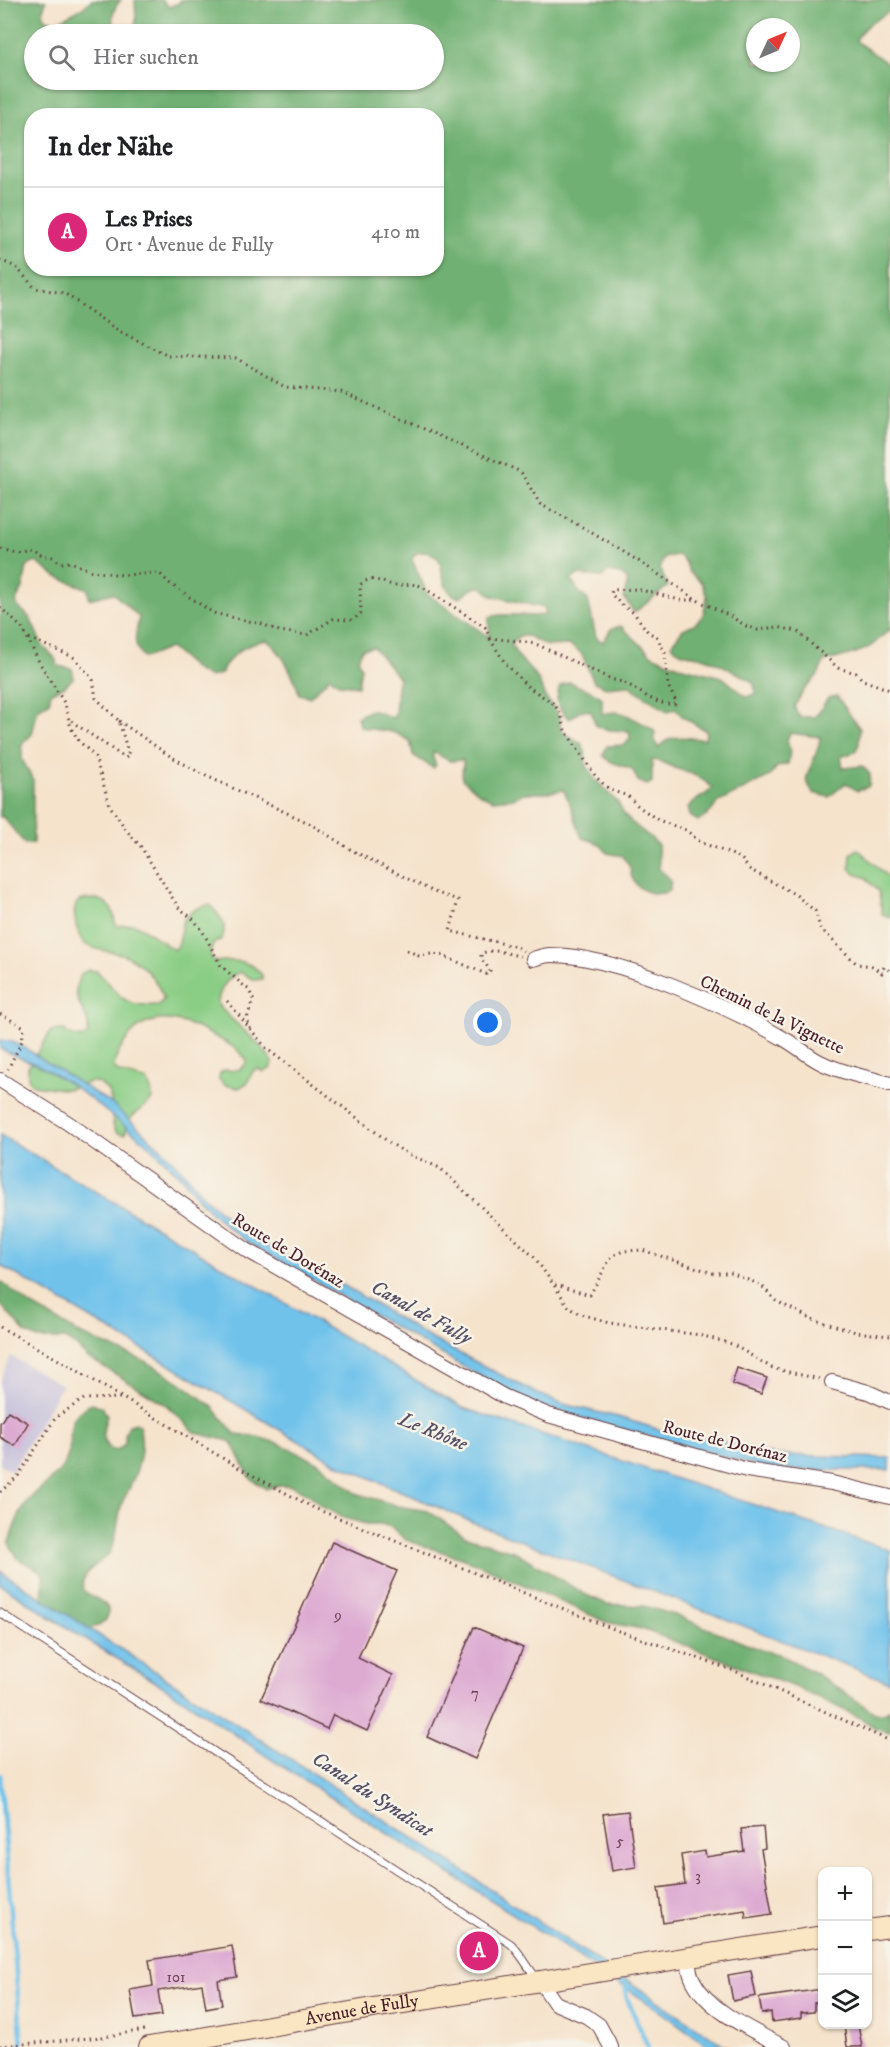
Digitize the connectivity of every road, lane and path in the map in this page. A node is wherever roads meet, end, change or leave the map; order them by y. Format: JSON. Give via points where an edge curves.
{"nodes":[{"id":1,"x":0,"y":260,"type":"edge"},
{"id":2,"x":24,"y":276,"type":"edge"},
{"id":3,"x":24,"y":276,"type":"edge"},
{"id":4,"x":0,"y":548,"type":"edge"},
{"id":5,"x":697,"y":600,"type":"junction"},
{"id":6,"x":0,"y":605,"type":"edge"},
{"id":7,"x":28,"y":638,"type":"junction"},
{"id":8,"x":490,"y":638,"type":"junction"},
{"id":9,"x":890,"y":690,"type":"edge"},
{"id":10,"x":71,"y":721,"type":"junction"},
{"id":11,"x":119,"y":721,"type":"junction"},
{"id":12,"x":407,"y":950,"type":"dead end"},
{"id":13,"x":533,"y":959,"type":"junction"},
{"id":14,"x":890,"y":971,"type":"edge"},
{"id":15,"x":227,"y":1000,"type":"dead end"},
{"id":16,"x":0,"y":1014,"type":"edge"},
{"id":17,"x":251,"y":1030,"type":"junction"},
{"id":18,"x":1,"y":1080,"type":"edge"},
{"id":19,"x":890,"y":1084,"type":"edge"},
{"id":20,"x":553,"y":1285,"type":"junction"},
{"id":21,"x":0,"y":1327,"type":"edge"},
{"id":22,"x":890,"y":1336,"type":"edge"},
{"id":23,"x":832,"y":1382,"type":"joint"},
{"id":24,"x":123,"y":1398,"type":"junction"},
{"id":25,"x":890,"y":1402,"type":"edge"},
{"id":26,"x":0,"y":1492,"type":"edge"},
{"id":27,"x":890,"y":1497,"type":"edge"},
{"id":28,"x":0,"y":1613,"type":"edge"},
{"id":29,"x":890,"y":1741,"type":"edge"},
{"id":30,"x":890,"y":1927,"type":"edge"},
{"id":31,"x":872,"y":1929,"type":"edge"},
{"id":32,"x":818,"y":1937,"type":"edge"},
{"id":33,"x":687,"y":1957,"type":"junction"},
{"id":34,"x":540,"y":1981,"type":"junction"},
{"id":35,"x":49,"y":2042,"type":"dead end"},
{"id":36,"x":28,"y":2043,"type":"dead end"},
{"id":37,"x":0,"y":2046,"type":"edge"},
{"id":38,"x":46,"y":2047,"type":"edge"},
{"id":39,"x":149,"y":2047,"type":"edge"},
{"id":40,"x":611,"y":2047,"type":"edge"},
{"id":41,"x":784,"y":2047,"type":"edge"}],
"edges":[{"from":1,"to":2,"type":"path"},
{"from":3,"to":5,"type":"path","via":[[35,288],[64,293],[117,330],[168,356],[236,358],[285,387],[341,392],[521,472],[540,504]]},
{"from":4,"to":8,"type":"path","via":[[15,552],[31,549],[91,571],[122,575],[159,573],[213,613],[307,635],[333,619],[353,620],[361,613],[360,585],[364,581],[411,583],[422,586],[485,627]]},
{"from":5,"to":8,"type":"path","via":[[680,600],[637,589],[612,590],[611,594],[657,637],[665,653],[668,686],[675,704],[656,702],[621,681],[538,645]]},
{"from":5,"to":9,"type":"path","via":[[758,630],[777,627],[797,631],[838,668]]},
{"from":6,"to":7,"type":"path"},
{"from":7,"to":10,"type":"path"},
{"from":7,"to":11,"type":"path","via":[[75,658],[93,680],[96,698]]},
{"from":8,"to":14,"type":"path","via":[[527,686],[554,704],[565,730],[596,777],[610,790],[628,796],[658,820],[686,830],[700,842],[741,858],[749,869],[796,895],[815,912],[820,928],[857,964],[872,966],[882,973],[884,968]]},
{"from":10,"to":11,"type":"path","via":[[124,758],[129,756]]},
{"from":10,"to":17,"type":"path","via":[[79,741],[95,757],[110,806],[178,907],[202,930],[221,966],[249,990],[253,999],[247,1019]]},
{"from":11,"to":13,"type":"path","via":[[202,774],[309,823],[353,851],[434,892],[458,900],[450,931],[517,947]]},
{"from":12,"to":13,"type":"path","via":[[420,956],[441,955],[486,974],[490,970],[481,958],[486,951]]},
{"from":13,"to":19,"type":"street","name":"Chemin de la Vignette","via":[[567,956],[635,973],[727,1010],[822,1063]]},
{"from":15,"to":17,"type":"path"},
{"from":16,"to":18,"type":"path","via":[[24,1027],[22,1041]]},
{"from":17,"to":20,"type":"path","via":[[267,1049],[367,1127],[406,1153],[440,1168],[529,1252]]},
{"from":18,"to":27,"type":"street","name":"Route de Dorénaz","via":[[245,1249],[506,1397],[548,1415],[764,1474],[832,1483]]},
{"from":20,"to":22,"type":"path","via":[[590,1295],[611,1257],[623,1251],[642,1250],[713,1273],[731,1273],[761,1285],[776,1301],[812,1319],[856,1332]]},
{"from":20,"to":23,"type":"path","via":[[581,1315],[609,1323],[700,1335],[732,1344],[772,1368]]},
{"from":21,"to":24,"type":"path"},
{"from":23,"to":25,"type":"street"},
{"from":24,"to":26,"type":"path","via":[[84,1399],[56,1417],[18,1476]]},
{"from":24,"to":29,"type":"path","via":[[314,1508],[616,1630],[735,1671]]},
{"from":28,"to":34,"type":"lane","via":[[511,1944]]},
{"from":30,"to":31,"type":"main road"},
{"from":32,"to":33,"type":"main road"},
{"from":33,"to":34,"type":"main road","name":"Avenue de Fully"},
{"from":33,"to":41,"type":"street","via":[[691,1977],[708,2000],[731,2018]]},
{"from":34,"to":39,"type":"main road","name":"Avenue de Fully"},
{"from":34,"to":40,"type":"street","via":[[555,2003],[599,2025]]},
{"from":35,"to":38,"type":"path"},
{"from":36,"to":37,"type":"path"}]}
